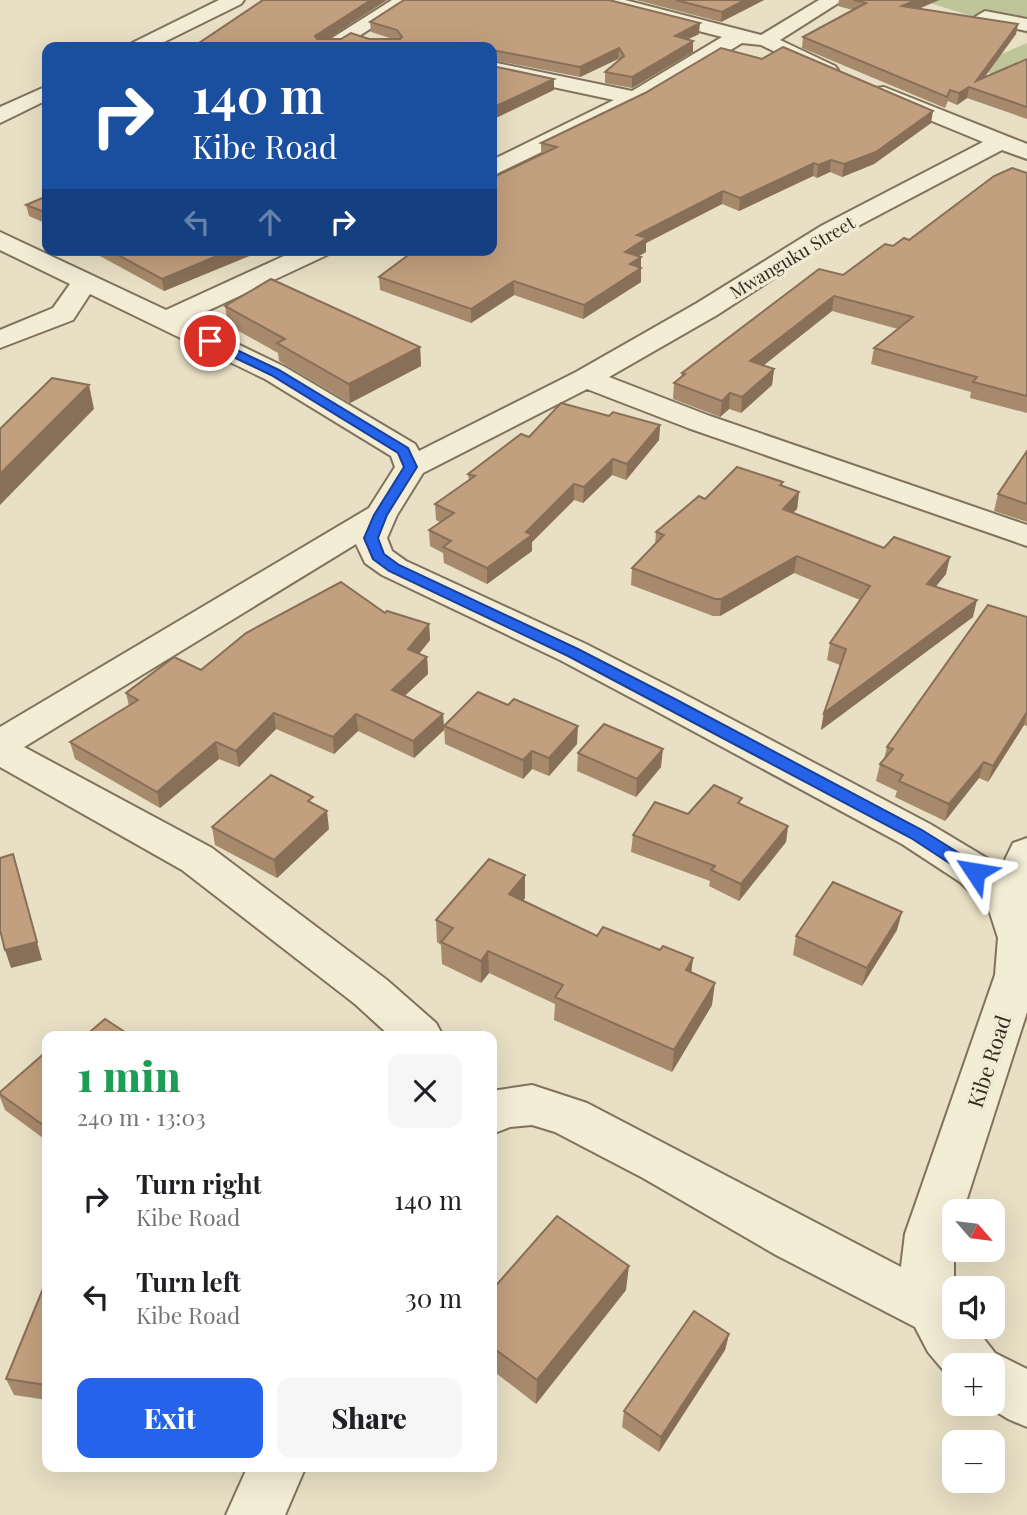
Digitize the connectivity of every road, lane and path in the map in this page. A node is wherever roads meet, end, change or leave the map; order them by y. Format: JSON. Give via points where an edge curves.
{"nodes":[{"id":1,"x":234,"y":0,"type":"edge"},
{"id":2,"x":405,"y":0,"type":"edge"},
{"id":3,"x":602,"y":0,"type":"edge"},
{"id":4,"x":834,"y":0,"type":"edge"},
{"id":5,"x":985,"y":17,"type":"edge"},
{"id":6,"x":1027,"y":25,"type":"edge"},
{"id":7,"x":351,"y":35,"type":"junction"},
{"id":8,"x":739,"y":36,"type":"junction"},
{"id":9,"x":149,"y":42,"type":"edge"},
{"id":10,"x":338,"y":42,"type":"edge"},
{"id":11,"x":373,"y":42,"type":"edge"},
{"id":12,"x":769,"y":42,"type":"junction"},
{"id":13,"x":497,"y":69,"type":"edge"},
{"id":14,"x":42,"y":94,"type":"edge"},
{"id":15,"x":635,"y":99,"type":"junction"},
{"id":16,"x":42,"y":104,"type":"edge"},
{"id":17,"x":20,"y":105,"type":"junction"},
{"id":18,"x":0,"y":116,"type":"edge"},
{"id":19,"x":1000,"y":142,"type":"junction"},
{"id":20,"x":1027,"y":152,"type":"edge"},
{"id":21,"x":497,"y":167,"type":"edge"},
{"id":22,"x":0,"y":240,"type":"edge"},
{"id":23,"x":305,"y":256,"type":"edge"},
{"id":24,"x":86,"y":281,"type":"junction"},
{"id":25,"x":167,"y":320,"type":"junction"},
{"id":26,"x":0,"y":340,"type":"edge"},
{"id":27,"x":586,"y":378,"type":"junction"},
{"id":28,"x":411,"y":467,"type":"junction"},
{"id":29,"x":381,"y":515,"type":"junction"},
{"id":30,"x":1027,"y":536,"type":"edge"},
{"id":31,"x":0,"y":744,"type":"edge"},
{"id":32,"x":0,"y":750,"type":"edge"},
{"id":33,"x":1027,"y":853,"type":"edge"},
{"id":34,"x":1008,"y":902,"type":"junction"},
{"id":35,"x":414,"y":1031,"type":"edge"},
{"id":36,"x":497,"y":1108,"type":"edge"},
{"id":37,"x":932,"y":1309,"type":"junction"},
{"id":38,"x":961,"y":1353,"type":"edge"},
{"id":39,"x":1005,"y":1386,"type":"edge"},
{"id":40,"x":1027,"y":1399,"type":"edge"},
{"id":41,"x":275,"y":1472,"type":"edge"},
{"id":42,"x":255,"y":1515,"type":"edge"}],
"edges":[{"from":1,"to":9,"type":"street"},
{"from":2,"to":7,"type":"street"},
{"from":3,"to":8,"type":"street"},
{"from":4,"to":12,"type":"street","via":[[778,31]]},
{"from":5,"to":6,"type":"street"},
{"from":7,"to":10,"type":"street"},
{"from":7,"to":11,"type":"street"},
{"from":8,"to":12,"type":"street"},
{"from":8,"to":15,"type":"street"},
{"from":12,"to":19,"type":"street"},
{"from":13,"to":15,"type":"street"},
{"from":14,"to":17,"type":"street"},
{"from":15,"to":21,"type":"street"},
{"from":16,"to":17,"type":"street"},
{"from":17,"to":18,"type":"street"},
{"from":19,"to":20,"type":"street"},
{"from":19,"to":27,"type":"street","name":"Mwanguku Street","via":[[830,232]]},
{"from":22,"to":24,"type":"street"},
{"from":23,"to":25,"type":"street"},
{"from":24,"to":25,"type":"street"},
{"from":24,"to":26,"type":"street","via":[[63,314]]},
{"from":25,"to":28,"type":"street","via":[[352,417],[404,451]]},
{"from":27,"to":28,"type":"street","name":"Mwanguku Street"},
{"from":27,"to":30,"type":"street"},
{"from":28,"to":29,"type":"street","name":"Kibe Road"},
{"from":29,"to":31,"type":"street"},
{"from":29,"to":34,"type":"street","name":"Kibe Road","via":[[371,538],[377,556],[394,568],[573,652],[916,834],[975,872]]},
{"from":32,"to":35,"type":"street","via":[[197,859],[371,992]]},
{"from":33,"to":34,"type":"street"},
{"from":34,"to":37,"type":"street","name":"Kibe Road","via":[[1020,938],[1017,975],[930,1234],[924,1270]]},
{"from":36,"to":37,"type":"street","via":[[532,1105],[570,1117]]},
{"from":37,"to":38,"type":"street","name":"Kibe Road","via":[[945,1335]]},
{"from":39,"to":40,"type":"street"},
{"from":41,"to":42,"type":"street"}]}
